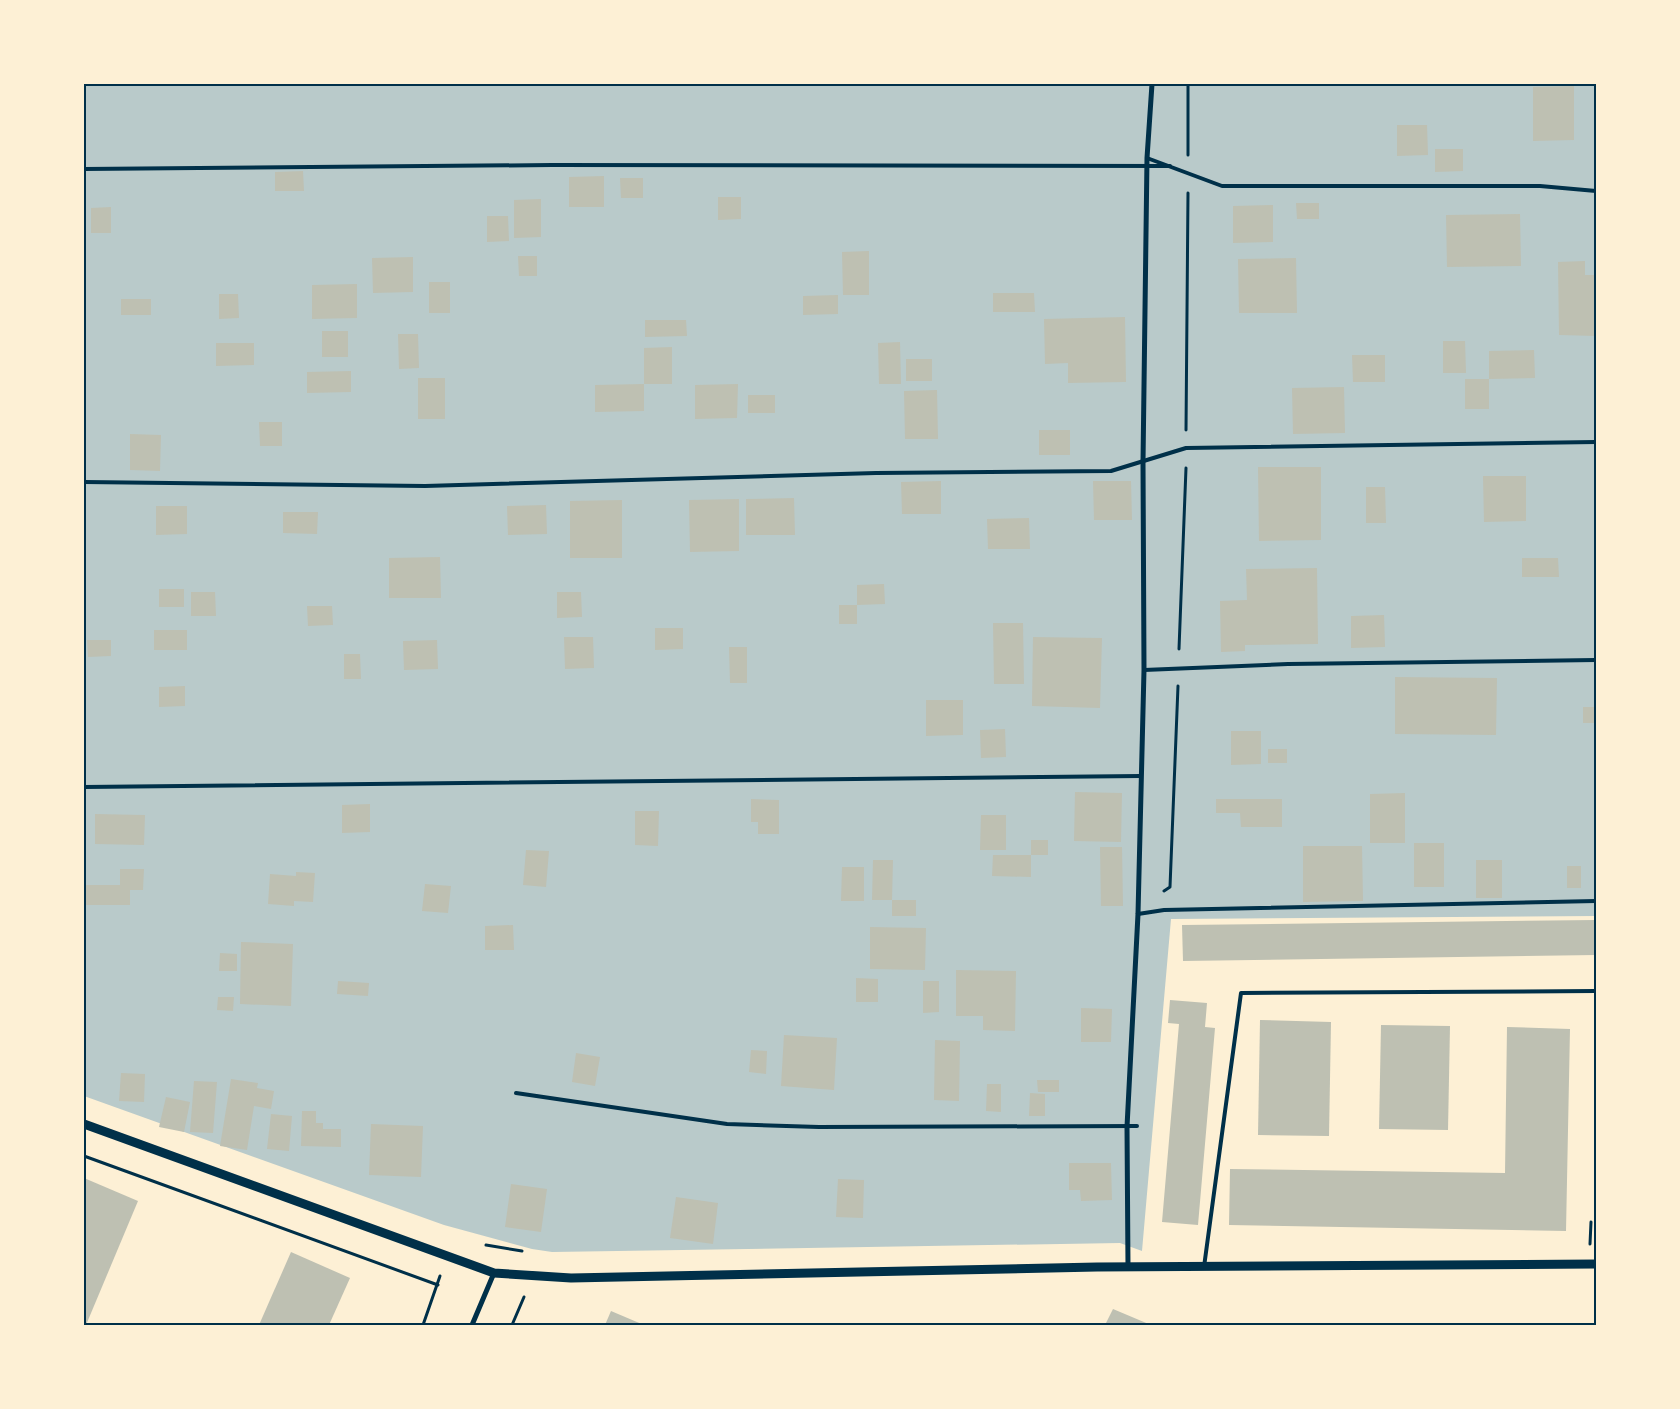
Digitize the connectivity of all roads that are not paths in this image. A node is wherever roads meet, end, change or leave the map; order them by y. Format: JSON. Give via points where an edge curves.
{"nodes":[{"id":1,"x":1152,"y":84,"type":"edge"},
{"id":2,"x":1147,"y":158,"type":"junction"},
{"id":3,"x":1147,"y":166,"type":"junction"},
{"id":4,"x":1170,"y":166,"type":"junction"},
{"id":5,"x":84,"y":169,"type":"edge"},
{"id":6,"x":1596,"y":191,"type":"edge"},
{"id":7,"x":1596,"y":442,"type":"edge"},
{"id":8,"x":1143,"y":462,"type":"junction"},
{"id":9,"x":84,"y":482,"type":"edge"},
{"id":10,"x":1596,"y":660,"type":"edge"},
{"id":11,"x":1144,"y":670,"type":"junction"},
{"id":12,"x":1141,"y":776,"type":"junction"},
{"id":13,"x":84,"y":787,"type":"edge"},
{"id":14,"x":1596,"y":901,"type":"edge"},
{"id":15,"x":1138,"y":914,"type":"junction"},
{"id":16,"x":1596,"y":991,"type":"edge"},
{"id":17,"x":516,"y":1092,"type":"dead end"},
{"id":18,"x":84,"y":1124,"type":"edge"},
{"id":19,"x":1137,"y":1126,"type":"dead end"},
{"id":20,"x":1127,"y":1127,"type":"junction"},
{"id":21,"x":1596,"y":1264,"type":"edge"},
{"id":22,"x":1128,"y":1267,"type":"junction"},
{"id":23,"x":1204,"y":1267,"type":"junction"},
{"id":24,"x":494,"y":1273,"type":"junction"},
{"id":25,"x":472,"y":1325,"type":"edge"}],
"edges":[{"from":1,"to":2,"type":"street"},
{"from":2,"to":3,"type":"street"},
{"from":2,"to":4,"type":"lane"},
{"from":3,"to":4,"type":"lane"},
{"from":3,"to":5,"type":"lane"},
{"from":3,"to":8,"type":"street"},
{"from":4,"to":6,"type":"lane","via":[[1222,186],[1540,186]]},
{"from":7,"to":8,"type":"lane","via":[[1186,448]]},
{"from":8,"to":9,"type":"lane","via":[[1110,471],[876,473],[425,486]]},
{"from":8,"to":11,"type":"street"},
{"from":10,"to":11,"type":"lane","via":[[1297,664]]},
{"from":11,"to":12,"type":"street"},
{"from":12,"to":13,"type":"lane"},
{"from":12,"to":15,"type":"street"},
{"from":14,"to":15,"type":"lane","via":[[1164,910]]},
{"from":15,"to":20,"type":"street"},
{"from":16,"to":23,"type":"lane","via":[[1241,993]]},
{"from":17,"to":20,"type":"lane","via":[[727,1124]]},
{"from":18,"to":24,"type":"street"},
{"from":19,"to":20,"type":"lane"},
{"from":20,"to":22,"type":"street"},
{"from":21,"to":23,"type":"street"},
{"from":22,"to":23,"type":"street"},
{"from":22,"to":24,"type":"street","via":[[571,1278]]},
{"from":24,"to":25,"type":"street"}]}
